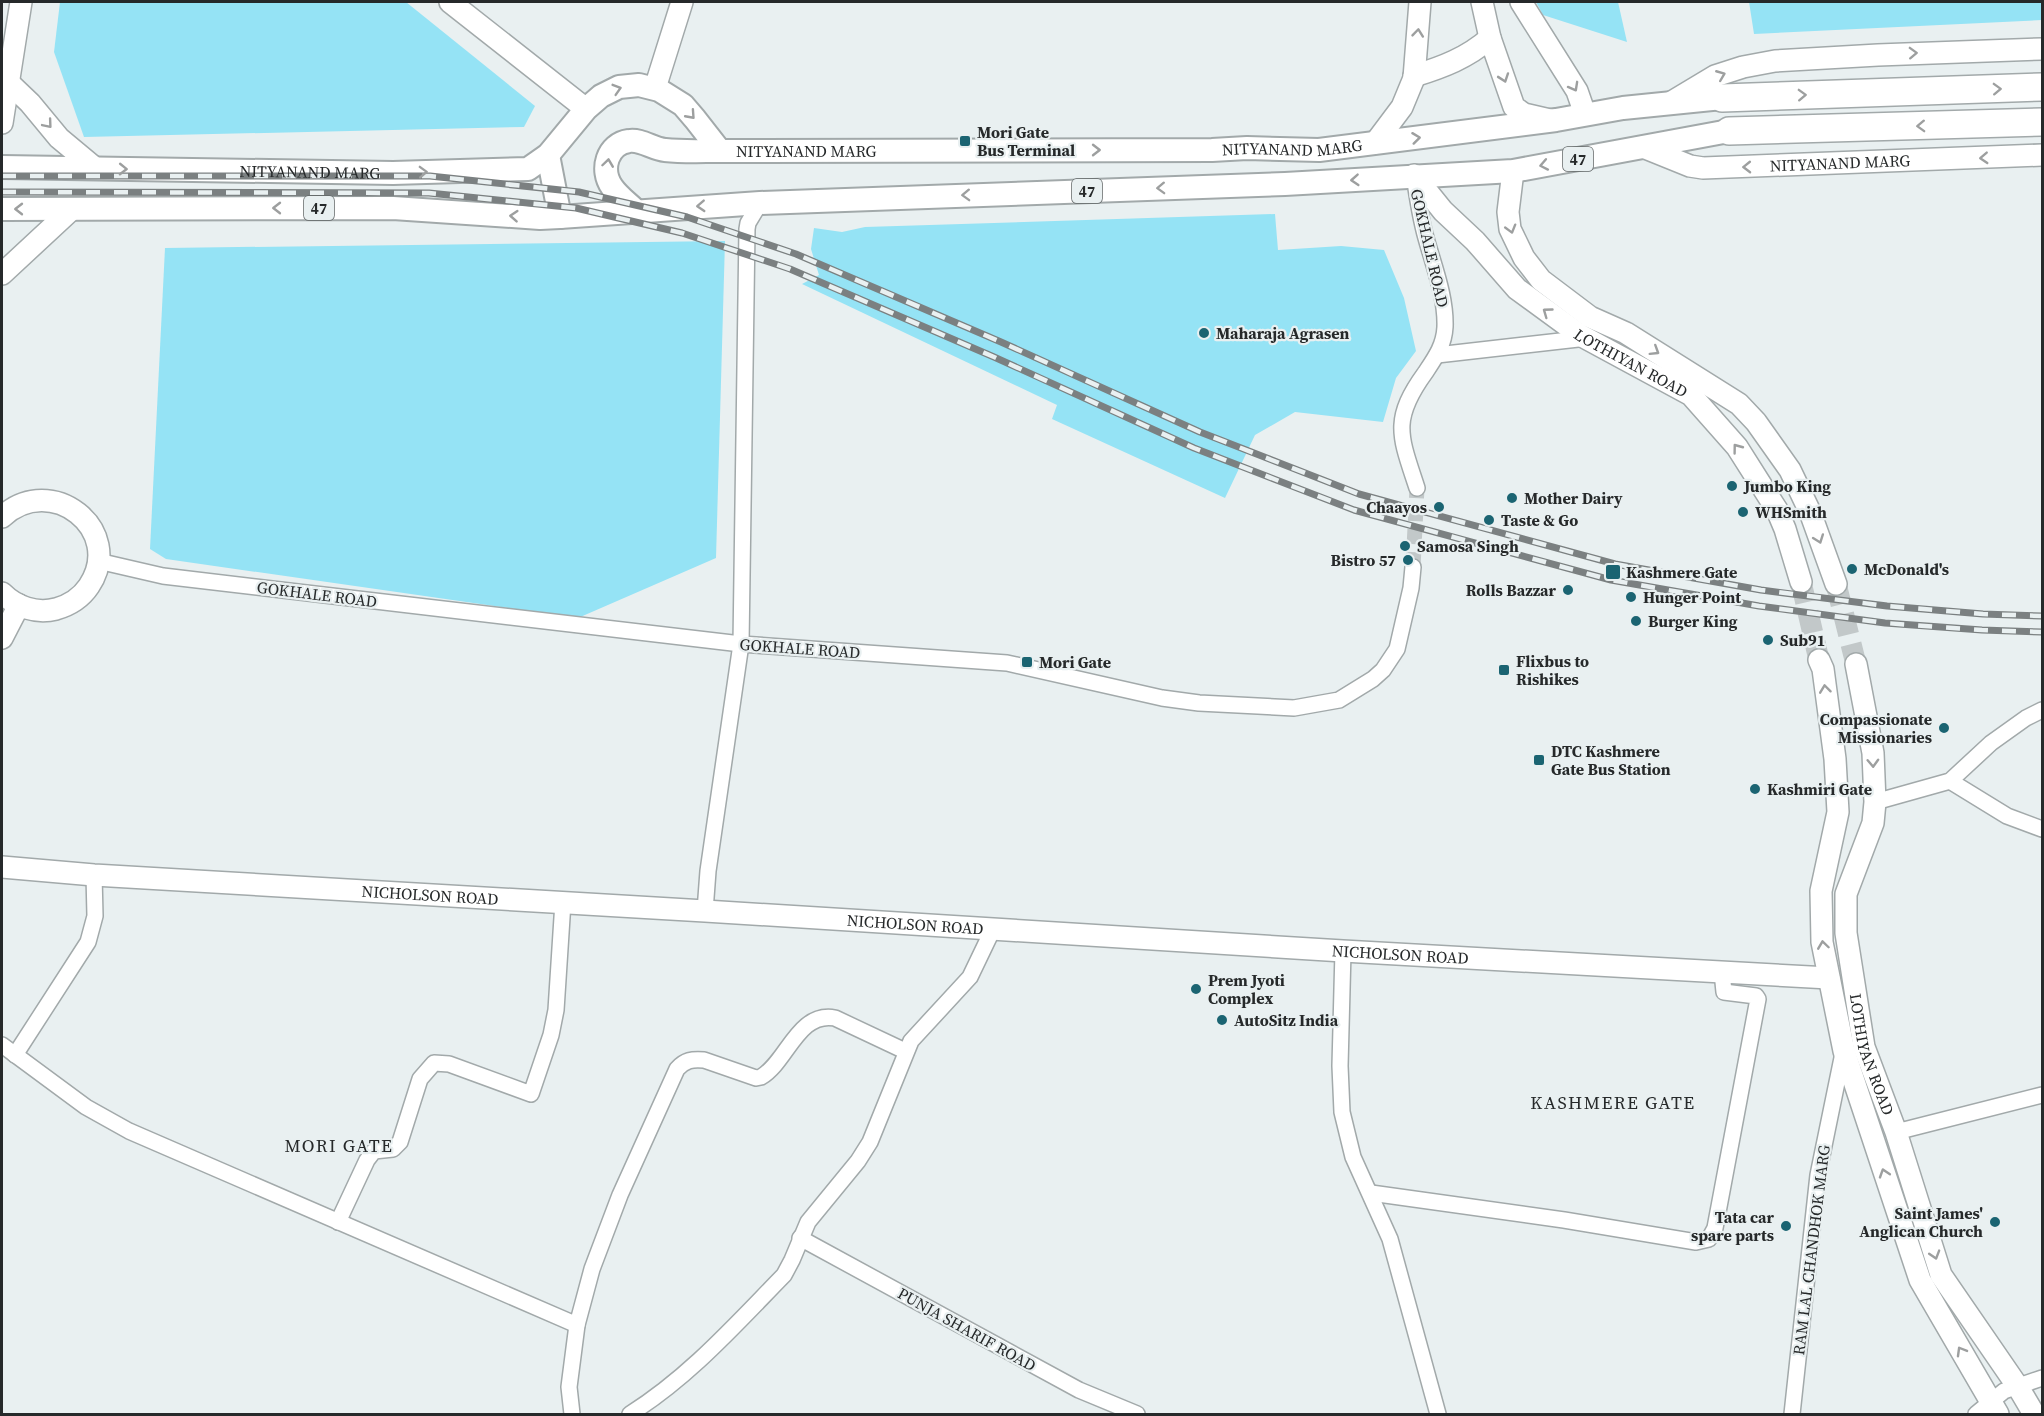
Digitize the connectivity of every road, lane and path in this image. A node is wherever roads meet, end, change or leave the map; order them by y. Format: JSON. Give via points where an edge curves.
{"nodes":[{"id":1,"x":21,"y":2,"type":"edge"},
{"id":2,"x":450,"y":2,"type":"edge"},
{"id":3,"x":682,"y":2,"type":"edge"},
{"id":4,"x":1420,"y":2,"type":"edge"},
{"id":5,"x":1482,"y":2,"type":"edge"},
{"id":6,"x":1521,"y":2,"type":"edge"},
{"id":7,"x":1490,"y":38,"type":"junction"},
{"id":8,"x":2043,"y":49,"type":"edge"},
{"id":9,"x":1414,"y":76,"type":"junction"},
{"id":10,"x":5,"y":85,"type":"edge"},
{"id":11,"x":2043,"y":87,"type":"edge"},
{"id":12,"x":655,"y":88,"type":"junction"},
{"id":13,"x":1722,"y":98,"type":"joint"},
{"id":14,"x":1670,"y":104,"type":"junction"},
{"id":15,"x":586,"y":109,"type":"junction"},
{"id":16,"x":1585,"y":114,"type":"junction"},
{"id":17,"x":1557,"y":120,"type":"junction"},
{"id":18,"x":2043,"y":122,"type":"edge"},
{"id":19,"x":2,"y":123,"type":"edge"},
{"id":20,"x":1729,"y":131,"type":"joint"},
{"id":21,"x":1375,"y":143,"type":"junction"},
{"id":22,"x":1643,"y":147,"type":"junction"},
{"id":23,"x":720,"y":151,"type":"junction"},
{"id":24,"x":548,"y":155,"type":"junction"},
{"id":25,"x":2043,"y":155,"type":"edge"},
{"id":26,"x":2,"y":167,"type":"edge"},
{"id":27,"x":95,"y":168,"type":"junction"},
{"id":28,"x":1513,"y":171,"type":"junction"},
{"id":29,"x":393,"y":173,"type":"junction"},
{"id":30,"x":1414,"y":175,"type":"junction"},
{"id":31,"x":760,"y":203,"type":"junction"},
{"id":32,"x":393,"y":208,"type":"junction"},
{"id":33,"x":2,"y":209,"type":"edge"},
{"id":34,"x":72,"y":209,"type":"junction"},
{"id":35,"x":635,"y":210,"type":"junction"},
{"id":36,"x":560,"y":217,"type":"junction"},
{"id":37,"x":2,"y":274,"type":"edge"},
{"id":38,"x":1587,"y":339,"type":"junction"},
{"id":39,"x":1437,"y":355,"type":"junction"},
{"id":40,"x":1417,"y":488,"type":"tunnel mouth"},
{"id":41,"x":4,"y":509,"type":"edge"},
{"id":42,"x":98,"y":561,"type":"junction"},
{"id":43,"x":1413,"y":567,"type":"tunnel mouth"},
{"id":44,"x":1801,"y":582,"type":"tunnel mouth"},
{"id":45,"x":1836,"y":584,"type":"tunnel mouth"},
{"id":46,"x":2,"y":593,"type":"edge"},
{"id":47,"x":19,"y":605,"type":"junction"},
{"id":48,"x":2,"y":638,"type":"edge"},
{"id":49,"x":741,"y":644,"type":"junction"},
{"id":50,"x":1819,"y":660,"type":"tunnel mouth"},
{"id":51,"x":1856,"y":664,"type":"tunnel mouth"},
{"id":52,"x":2043,"y":710,"type":"edge"},
{"id":53,"x":1950,"y":781,"type":"junction"},
{"id":54,"x":1875,"y":802,"type":"junction"},
{"id":55,"x":2043,"y":829,"type":"edge"},
{"id":56,"x":2,"y":867,"type":"edge"},
{"id":57,"x":94,"y":875,"type":"junction"},
{"id":58,"x":563,"y":902,"type":"junction"},
{"id":59,"x":705,"y":911,"type":"junction"},
{"id":60,"x":993,"y":929,"type":"junction"},
{"id":61,"x":1343,"y":951,"type":"junction"},
{"id":62,"x":1722,"y":972,"type":"junction"},
{"id":63,"x":1829,"y":978,"type":"junction"},
{"id":64,"x":2,"y":1045,"type":"edge"},
{"id":65,"x":905,"y":1051,"type":"junction"},
{"id":66,"x":1844,"y":1051,"type":"junction"},
{"id":67,"x":15,"y":1055,"type":"junction"},
{"id":68,"x":2043,"y":1095,"type":"edge"},
{"id":69,"x":1896,"y":1132,"type":"junction"},
{"id":70,"x":1371,"y":1193,"type":"junction"},
{"id":71,"x":338,"y":1222,"type":"junction"},
{"id":72,"x":800,"y":1238,"type":"junction"},
{"id":73,"x":577,"y":1325,"type":"junction"},
{"id":74,"x":2043,"y":1378,"type":"edge"},
{"id":75,"x":2018,"y":1386,"type":"junction"},
{"id":76,"x":1988,"y":1410,"type":"edge"},
{"id":77,"x":572,"y":1414,"type":"edge"},
{"id":78,"x":630,"y":1414,"type":"edge"},
{"id":79,"x":1137,"y":1414,"type":"edge"},
{"id":80,"x":1438,"y":1414,"type":"edge"},
{"id":81,"x":1792,"y":1414,"type":"edge"},
{"id":82,"x":2034,"y":1414,"type":"edge"}],
"edges":[{"from":1,"to":10,"type":"main road"},
{"from":2,"to":15,"type":"main road"},
{"from":3,"to":12,"type":"main road"},
{"from":9,"to":4,"type":"main road","one_way":true},
{"from":5,"to":7,"type":"main road"},
{"from":6,"to":16,"type":"main road","one_way":true,"via":[[1577,92]]},
{"from":7,"to":9,"type":"main road","via":[[1448,65]]},
{"from":7,"to":17,"type":"main road","one_way":true,"via":[[1514,107],[1524,114]]},
{"from":14,"to":8,"type":"main road","name":"NITYANAND MARG","one_way":true,"via":[[1715,76],[1774,61]]},
{"from":9,"to":21,"type":"main road","via":[[1402,107]]},
{"from":10,"to":19,"type":"main road"},
{"from":10,"to":27,"type":"main road","one_way":true,"via":[[30,103],[59,138]]},
{"from":13,"to":11,"type":"highway","one_way":true},
{"from":15,"to":12,"type":"main road","name":"NITYANAND MARG","number":"47","one_way":true,"via":[[619,87]]},
{"from":12,"to":23,"type":"main road","name":"NITYANAND MARG","number":"47","one_way":true,"via":[[683,105]]},
{"from":13,"to":14,"type":"main road","name":"NITYANAND MARG"},
{"from":14,"to":16,"type":"main road","name":"NITYANAND MARG"},
{"from":15,"to":24,"type":"main road","name":"NITYANAND MARG","number":"47"},
{"from":16,"to":17,"type":"main road","name":"NITYANAND MARG"},
{"from":21,"to":17,"type":"main road","name":"NITYANAND MARG","one_way":true},
{"from":18,"to":20,"type":"highway","one_way":true},
{"from":20,"to":22,"type":"main road","name":"NITYANAND MARG","number":"47"},
{"from":23,"to":21,"type":"main road","name":"NITYANAND MARG","one_way":true,"via":[[1319,150]]},
{"from":25,"to":22,"type":"main road","name":"NITYANAND MARG","one_way":true,"via":[[1703,168]]},
{"from":22,"to":28,"type":"main road","name":"NITYANAND MARG","number":"47","one_way":true},
{"from":35,"to":23,"type":"main road","one_way":true,"via":[[608,179],[607,159],[616,146],[636,141],[663,150]]},
{"from":29,"to":24,"type":"main road","name":"NITYANAND MARG","number":"47","one_way":true,"via":[[528,169]]},
{"from":24,"to":36,"type":"main road"},
{"from":26,"to":27,"type":"main road","name":"NITYANAND MARG","number":"47"},
{"from":27,"to":29,"type":"main road","name":"NITYANAND MARG","number":"47","one_way":true},
{"from":28,"to":30,"type":"main road","name":"NITYANAND MARG","number":"47"},
{"from":28,"to":45,"type":"main road","name":"LOTHIYAN ROAD","one_way":true,"via":[[1510,229],[1529,265],[1541,280],[1590,317],[1626,333],[1739,404],[1790,470]]},
{"from":29,"to":32,"type":"main road"},
{"from":30,"to":31,"type":"main road","name":"NITYANAND MARG","number":"47","one_way":true,"via":[[1285,184]]},
{"from":38,"to":30,"type":"main road","name":"LOTHIYAN ROAD","one_way":true,"via":[[1517,290],[1475,241],[1443,212]]},
{"from":30,"to":39,"type":"street","name":"GOKHALE ROAD","via":[[1445,319]]},
{"from":31,"to":35,"type":"main road","name":"NITYANAND MARG","number":"47","one_way":true},
{"from":31,"to":49,"type":"street","via":[[748,223],[747,243]]},
{"from":32,"to":34,"type":"main road","name":"NITYANAND MARG","number":"47","one_way":true},
{"from":36,"to":32,"type":"main road","name":"NITYANAND MARG","number":"47","one_way":true},
{"from":34,"to":33,"type":"main road","name":"NITYANAND MARG","number":"47","one_way":true},
{"from":34,"to":37,"type":"main road"},
{"from":35,"to":36,"type":"main road","name":"NITYANAND MARG","number":"47"},
{"from":38,"to":39,"type":"street"},
{"from":44,"to":38,"type":"main road","name":"LOTHIYAN ROAD","one_way":true,"via":[[1777,510],[1737,447],[1691,395]]},
{"from":39,"to":40,"type":"street","name":"GOKHALE ROAD","via":[[1403,413],[1404,450]]},
{"from":41,"to":42,"type":"main road","via":[[37,500],[69,507],[92,529]]},
{"from":42,"to":47,"type":"main road","via":[[92,581],[70,604],[50,610]]},
{"from":42,"to":49,"type":"street","name":"GOKHALE ROAD","via":[[163,576]]},
{"from":43,"to":49,"type":"street","name":"GOKHALE ROAD","via":[[1402,630],[1390,661],[1373,679],[1339,699],[1294,708],[1162,698],[1007,663]]},
{"from":46,"to":47,"type":"main road"},
{"from":47,"to":48,"type":"main road"},
{"from":49,"to":59,"type":"street"},
{"from":63,"to":50,"type":"main road","name":"LOTHIYAN ROAD","one_way":true,"via":[[1822,942],[1821,891],[1838,812],[1835,759]]},
{"from":51,"to":54,"type":"main road","name":"LOTHIYAN ROAD","one_way":true,"via":[[1873,753]]},
{"from":52,"to":53,"type":"street","via":[[1991,743]]},
{"from":53,"to":54,"type":"street"},
{"from":53,"to":55,"type":"street","via":[[2007,816]]},
{"from":54,"to":69,"type":"main road","name":"LOTHIYAN ROAD","via":[[1873,823],[1846,894],[1846,933],[1864,1047]]},
{"from":56,"to":57,"type":"main road","name":"NICHOLSON ROAD"},
{"from":57,"to":58,"type":"main road","name":"NICHOLSON ROAD"},
{"from":57,"to":67,"type":"street","via":[[96,908],[92,933]]},
{"from":58,"to":59,"type":"main road","name":"NICHOLSON ROAD"},
{"from":58,"to":71,"type":"street","via":[[556,1010],[531,1094],[449,1064],[434,1063],[420,1079],[399,1142],[393,1149],[374,1151],[367,1160]]},
{"from":59,"to":60,"type":"main road","name":"NICHOLSON ROAD"},
{"from":60,"to":61,"type":"main road","name":"NICHOLSON ROAD"},
{"from":60,"to":65,"type":"street","via":[[970,977]]},
{"from":61,"to":62,"type":"main road","name":"NICHOLSON ROAD"},
{"from":61,"to":70,"type":"street","via":[[1342,1112],[1353,1157]]},
{"from":62,"to":63,"type":"main road","name":"NICHOLSON ROAD"},
{"from":62,"to":70,"type":"street","via":[[1724,992],[1758,999],[1715,1228],[1709,1239],[1696,1242]]},
{"from":63,"to":66,"type":"main road","name":"LOTHIYAN ROAD"},
{"from":64,"to":67,"type":"street"},
{"from":65,"to":72,"type":"street","via":[[870,1143],[808,1222]]},
{"from":65,"to":73,"type":"street","via":[[828,1017],[815,1019],[806,1026],[761,1077],[704,1060],[682,1063],[620,1196],[592,1269]]},
{"from":76,"to":66,"type":"main road","name":"LOTHIYAN ROAD","one_way":true,"via":[[1920,1280]]},
{"from":66,"to":81,"type":"street","name":"RAM LAL CHANDHOK MARG","via":[[1818,1175]]},
{"from":67,"to":71,"type":"street","via":[[115,1124]]},
{"from":68,"to":69,"type":"street"},
{"from":69,"to":75,"type":"main road","name":"LOTHIYAN ROAD","one_way":true,"via":[[1941,1275]]},
{"from":70,"to":80,"type":"street","via":[[1390,1239]]},
{"from":71,"to":73,"type":"street"},
{"from":72,"to":78,"type":"street","via":[[783,1275],[744,1317],[704,1358]]},
{"from":72,"to":79,"type":"street","name":"PUNJA SHARIF ROAD","via":[[1079,1390]]},
{"from":73,"to":77,"type":"street","via":[[568,1387]]},
{"from":74,"to":75,"type":"street"},
{"from":75,"to":76,"type":"street","via":[[1998,1394]]},
{"from":75,"to":82,"type":"main road","name":"LOTHIYAN ROAD"}]}
